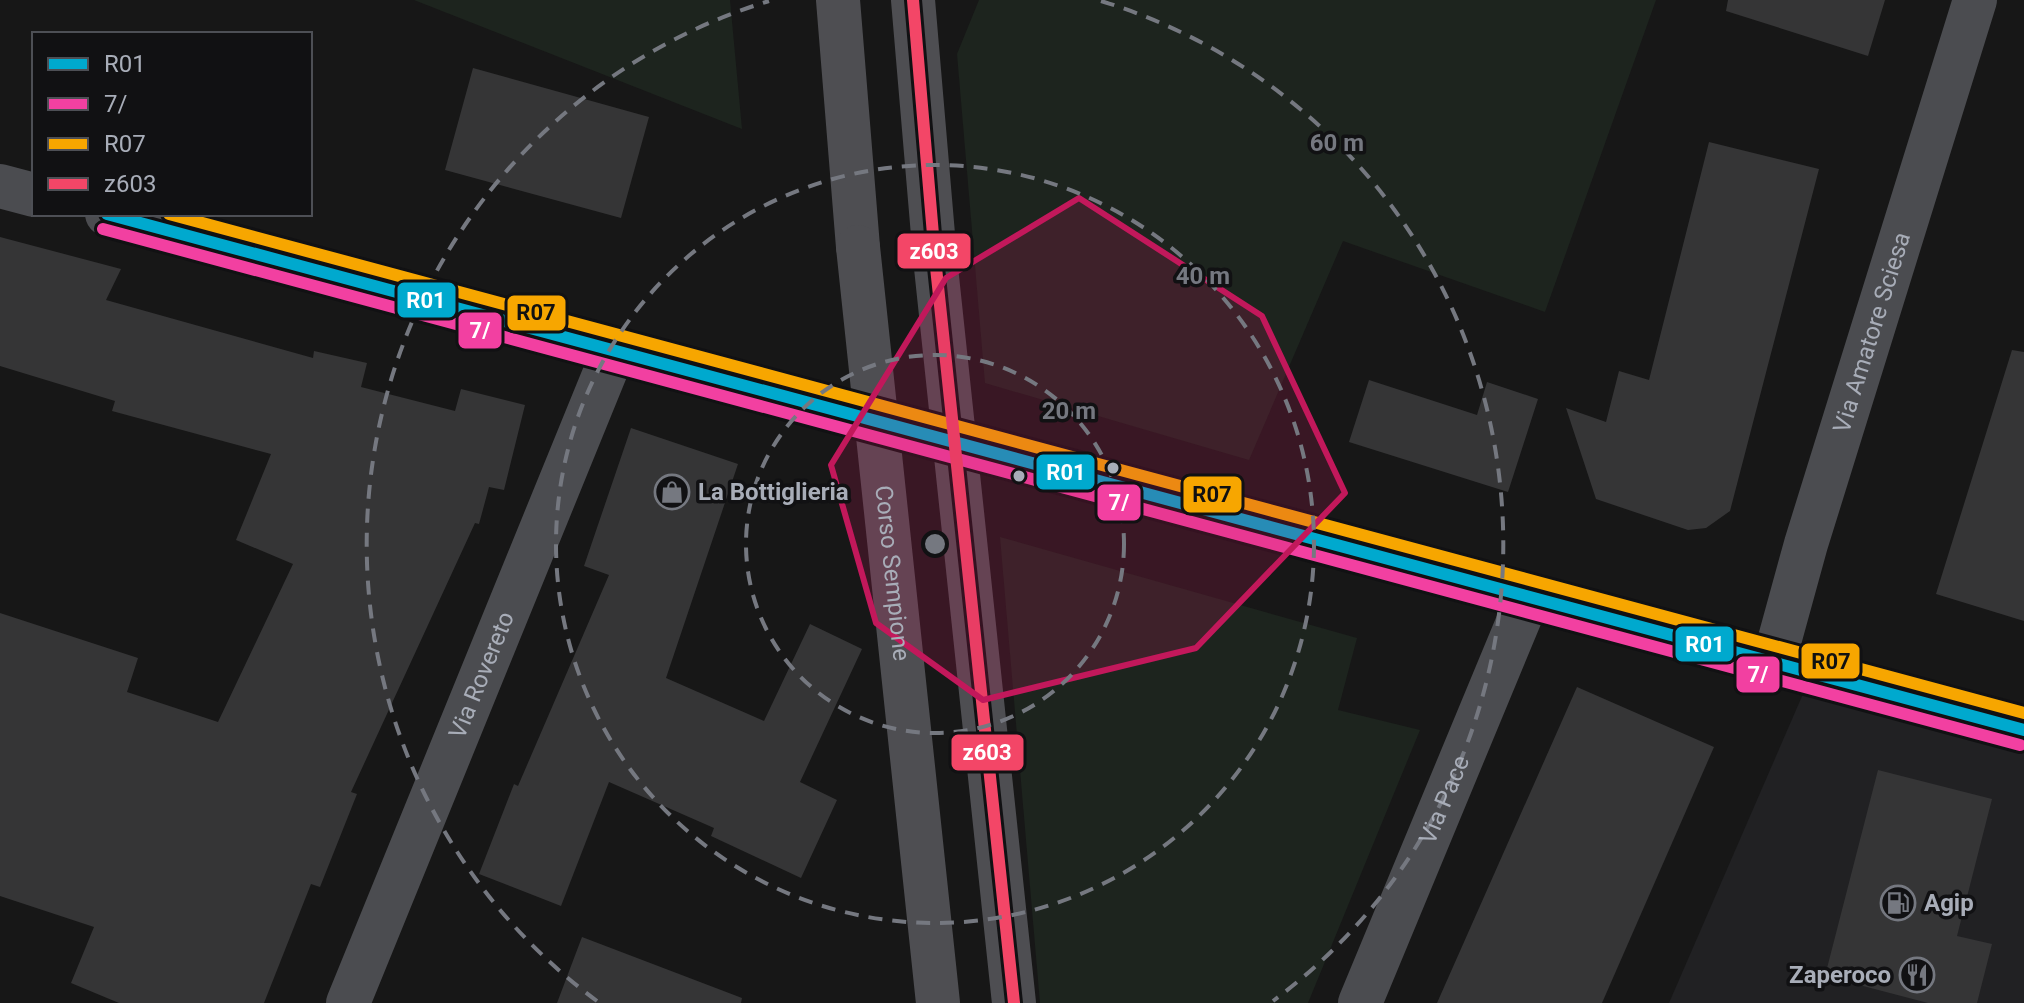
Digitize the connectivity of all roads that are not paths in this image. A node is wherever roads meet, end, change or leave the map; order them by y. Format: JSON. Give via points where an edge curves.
{"nodes":[{"id":1,"x":838,"y":0,"type":"edge"},
{"id":2,"x":913,"y":0,"type":"edge"},
{"id":3,"x":1975,"y":0,"type":"edge"},
{"id":4,"x":0,"y":186,"type":"edge"},
{"id":5,"x":32,"y":194,"type":"edge"},
{"id":6,"x":115,"y":216,"type":"edge"},
{"id":7,"x":615,"y":348,"type":"junction"},
{"id":8,"x":1528,"y":598,"type":"junction"},
{"id":9,"x":1773,"y":664,"type":"junction"},
{"id":10,"x":2024,"y":730,"type":"edge"},
{"id":11,"x":348,"y":1003,"type":"edge"},
{"id":12,"x":938,"y":1003,"type":"edge"},
{"id":13,"x":1014,"y":1003,"type":"edge"},
{"id":14,"x":1360,"y":1003,"type":"edge"}],
"edges":[{"from":1,"to":12,"type":"highway","name":"Corso Sempione","bridge":true,"via":[[858,247]]},
{"from":2,"to":13,"type":"highway","bridge":true},
{"from":3,"to":9,"type":"street","name":"Via Amatore Sciesa"},
{"from":4,"to":5,"type":"street"},
{"from":6,"to":7,"type":"street"},
{"from":7,"to":8,"type":"street"},
{"from":7,"to":11,"type":"street","name":"Via Rovereto"},
{"from":8,"to":9,"type":"street"},
{"from":8,"to":14,"type":"street","name":"Via Pace"},
{"from":9,"to":10,"type":"street"}]}
